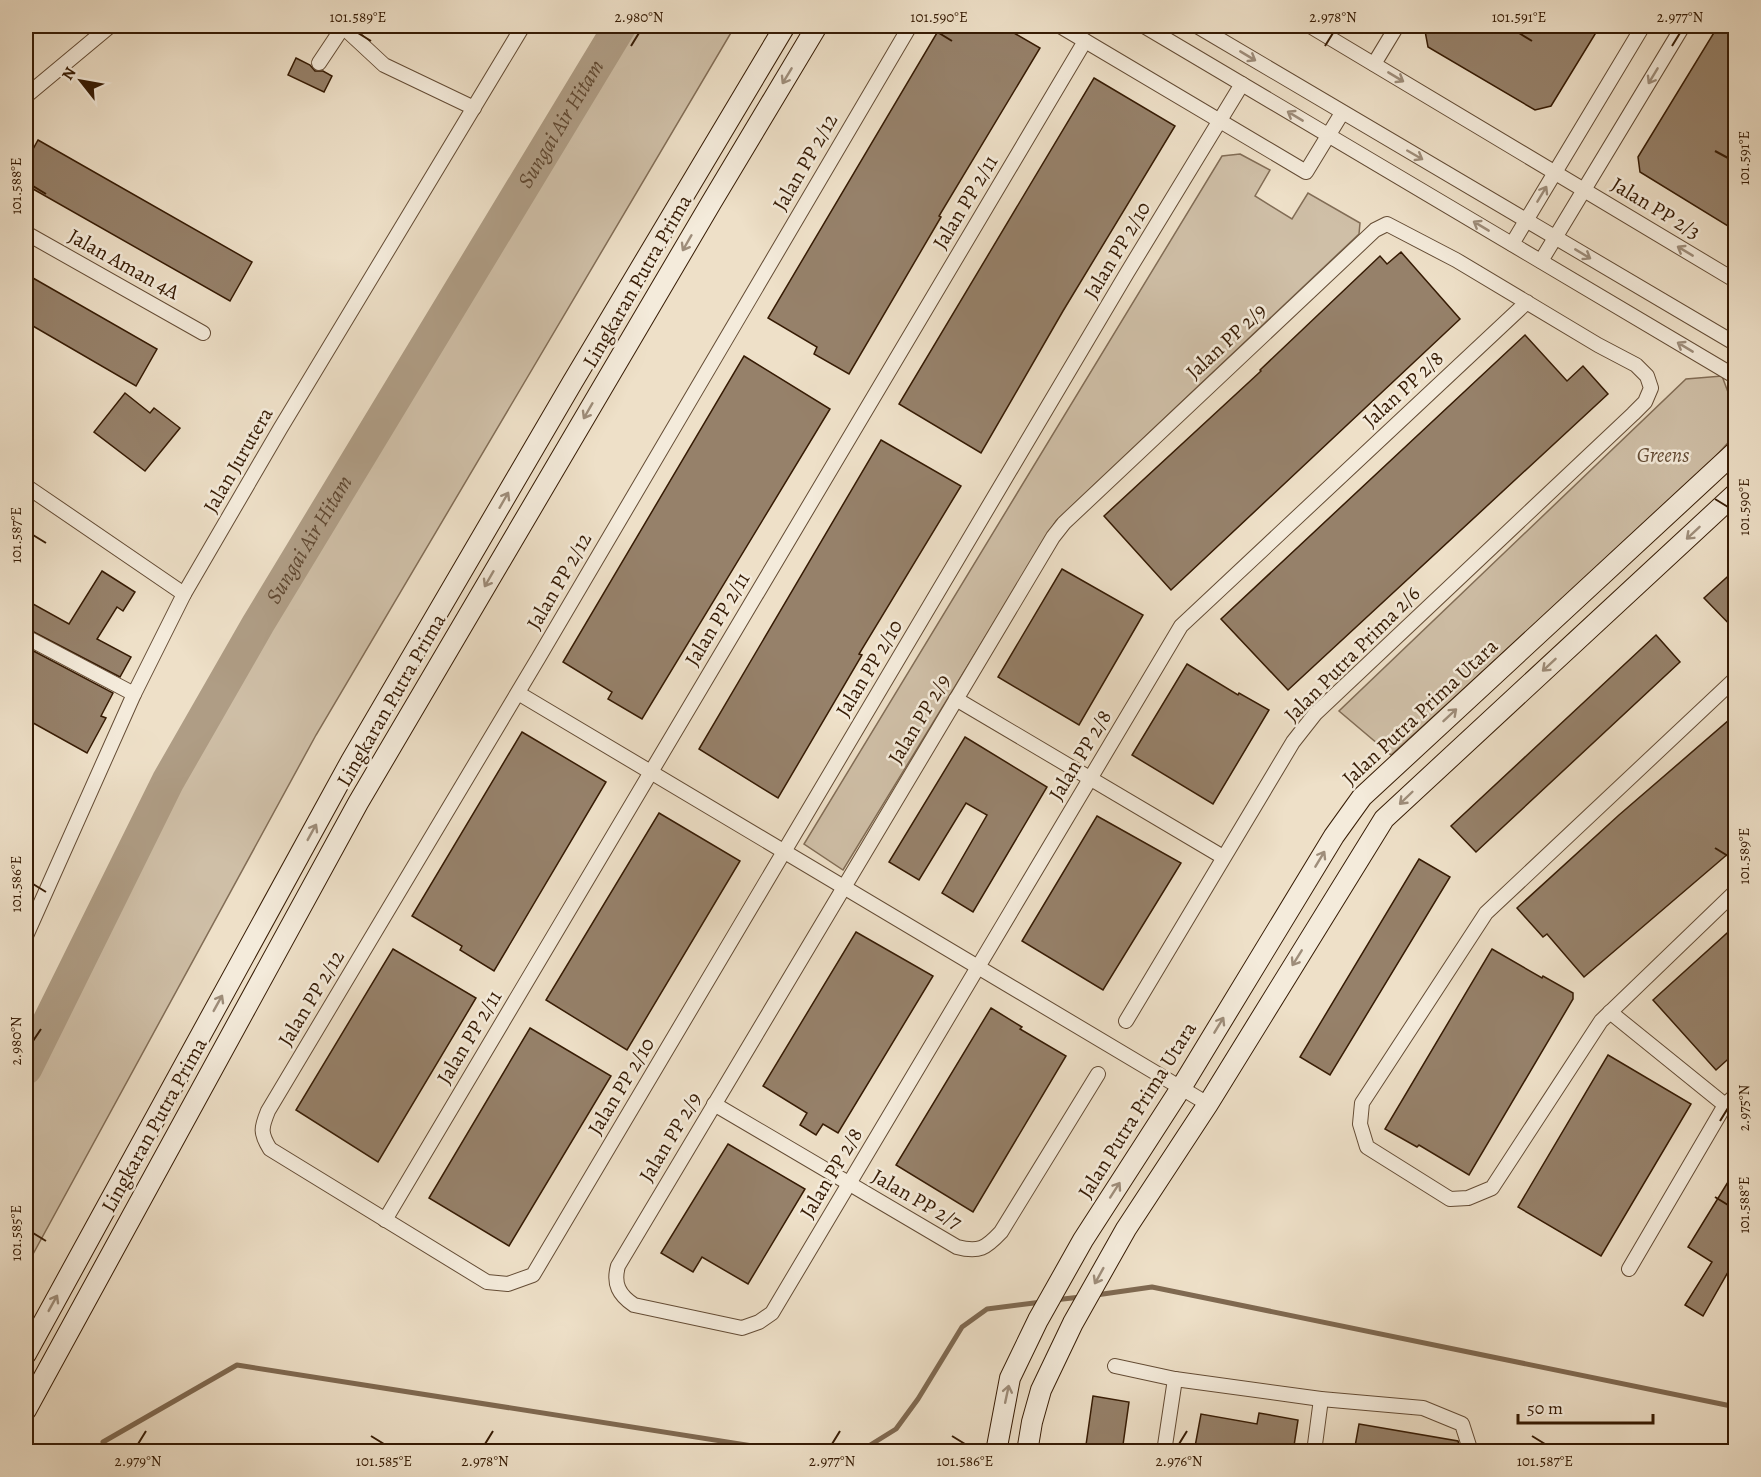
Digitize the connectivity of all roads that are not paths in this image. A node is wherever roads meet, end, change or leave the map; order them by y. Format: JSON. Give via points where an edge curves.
{"nodes":[{"id":1,"x":110,"y":26,"type":"edge"},
{"id":2,"x":342,"y":26,"type":"edge"},
{"id":3,"x":524,"y":26,"type":"edge"},
{"id":4,"x":785,"y":26,"type":"edge"},
{"id":5,"x":817,"y":26,"type":"edge"},
{"id":6,"x":910,"y":26,"type":"edge"},
{"id":7,"x":1060,"y":26,"type":"edge"},
{"id":8,"x":1144,"y":26,"type":"edge"},
{"id":9,"x":1197,"y":26,"type":"edge"},
{"id":10,"x":1310,"y":26,"type":"edge"},
{"id":11,"x":1397,"y":26,"type":"edge"},
{"id":12,"x":1643,"y":26,"type":"edge"},
{"id":13,"x":1683,"y":26,"type":"edge"},
{"id":14,"x":1168,"y":31,"type":"edge"},
{"id":15,"x":1086,"y":40,"type":"junction"},
{"id":16,"x":319,"y":63,"type":"dead end"},
{"id":17,"x":1374,"y":64,"type":"junction"},
{"id":18,"x":1242,"y":84,"type":"junction"},
{"id":19,"x":26,"y":96,"type":"edge"},
{"id":20,"x":474,"y":108,"type":"junction"},
{"id":21,"x":1342,"y":112,"type":"junction"},
{"id":22,"x":1220,"y":119,"type":"junction"},
{"id":23,"x":1328,"y":136,"type":"junction"},
{"id":24,"x":1555,"y":172,"type":"junction"},
{"id":25,"x":1585,"y":190,"type":"junction"},
{"id":26,"x":1526,"y":220,"type":"junction"},
{"id":27,"x":26,"y":233,"type":"edge"},
{"id":28,"x":1555,"y":238,"type":"junction"},
{"id":29,"x":1512,"y":244,"type":"junction"},
{"id":30,"x":1541,"y":261,"type":"junction"},
{"id":31,"x":1736,"y":281,"type":"edge"},
{"id":32,"x":1527,"y":302,"type":"junction"},
{"id":33,"x":203,"y":333,"type":"dead end"},
{"id":34,"x":1736,"y":344,"type":"edge"},
{"id":35,"x":1736,"y":377,"type":"edge"},
{"id":36,"x":1736,"y":451,"type":"edge"},
{"id":37,"x":26,"y":486,"type":"edge"},
{"id":38,"x":1736,"y":493,"type":"edge"},
{"id":39,"x":184,"y":594,"type":"junction"},
{"id":40,"x":26,"y":637,"type":"edge"},
{"id":41,"x":1735,"y":678,"type":"edge"},
{"id":42,"x":518,"y":693,"type":"junction"},
{"id":43,"x":135,"y":694,"type":"junction"},
{"id":44,"x":956,"y":699,"type":"junction"},
{"id":45,"x":651,"y":772,"type":"junction"},
{"id":46,"x":1090,"y":779,"type":"junction"},
{"id":47,"x":784,"y":852,"type":"junction"},
{"id":48,"x":1223,"y":857,"type":"junction"},
{"id":49,"x":843,"y":886,"type":"junction"},
{"id":50,"x":1736,"y":891,"type":"edge"},
{"id":51,"x":26,"y":936,"type":"edge"},
{"id":52,"x":979,"y":968,"type":"junction"},
{"id":53,"x":1610,"y":1012,"type":"junction"},
{"id":54,"x":1126,"y":1021,"type":"dead end"},
{"id":55,"x":1098,"y":1074,"type":"dead end"},
{"id":56,"x":1181,"y":1088,"type":"junction"},
{"id":57,"x":1736,"y":1095,"type":"edge"},
{"id":58,"x":714,"y":1104,"type":"junction"},
{"id":59,"x":1208,"y":1104,"type":"junction"},
{"id":60,"x":1725,"y":1105,"type":"junction"},
{"id":61,"x":849,"y":1183,"type":"junction"},
{"id":62,"x":385,"y":1220,"type":"junction"},
{"id":63,"x":1629,"y":1269,"type":"dead end"},
{"id":64,"x":772,"y":1312,"type":"joint"},
{"id":65,"x":26,"y":1354,"type":"edge"},
{"id":66,"x":1115,"y":1366,"type":"dead end"},
{"id":67,"x":1175,"y":1379,"type":"junction"},
{"id":68,"x":1321,"y":1399,"type":"junction"},
{"id":69,"x":26,"y":1410,"type":"edge"},
{"id":70,"x":996,"y":1452,"type":"edge"},
{"id":71,"x":1027,"y":1452,"type":"edge"},
{"id":72,"x":1164,"y":1452,"type":"edge"},
{"id":73,"x":1314,"y":1452,"type":"edge"},
{"id":74,"x":1471,"y":1452,"type":"edge"}],
"edges":[{"from":1,"to":19,"type":"street"},
{"from":2,"to":16,"type":"street"},
{"from":2,"to":20,"type":"street","via":[[384,65]]},
{"from":3,"to":20,"type":"street","name":"Jalan Jurutera"},
{"from":65,"to":4,"type":"main road","name":"Lingkaran Putra Prima","one_way":true,"via":[[351,761]]},
{"from":5,"to":69,"type":"main road","name":"Lingkaran Putra Prima","one_way":true,"via":[[358,802]]},
{"from":6,"to":42,"type":"street","name":"Jalan PP 2/12"},
{"from":7,"to":15,"type":"street"},
{"from":8,"to":14,"type":"street"},
{"from":9,"to":21,"type":"street","one_way":true},
{"from":10,"to":17,"type":"street","name":"Jalan PP 2/3"},
{"from":11,"to":17,"type":"street"},
{"from":12,"to":24,"type":"street"},
{"from":13,"to":25,"type":"street","one_way":true},
{"from":14,"to":18,"type":"street"},
{"from":15,"to":22,"type":"street"},
{"from":15,"to":45,"type":"street","name":"Jalan PP 2/11"},
{"from":17,"to":24,"type":"street","name":"Jalan PP 2/3","one_way":true},
{"from":18,"to":22,"type":"street","name":"Jalan PP 2/10"},
{"from":23,"to":18,"type":"street","one_way":true},
{"from":20,"to":39,"type":"street","name":"Jalan Jurutera"},
{"from":21,"to":23,"type":"street"},
{"from":21,"to":26,"type":"street","one_way":true},
{"from":22,"to":23,"type":"street","via":[[1306,172]]},
{"from":22,"to":47,"type":"street","name":"Jalan PP 2/10"},
{"from":29,"to":23,"type":"street","one_way":true},
{"from":24,"to":25,"type":"street","name":"Jalan PP 2/3"},
{"from":26,"to":24,"type":"street","one_way":true},
{"from":25,"to":28,"type":"street"},
{"from":31,"to":25,"type":"street","name":"Jalan PP 2/3","one_way":true},
{"from":26,"to":28,"type":"street"},
{"from":26,"to":29,"type":"street"},
{"from":27,"to":33,"type":"street","name":"Jalan Aman 4A"},
{"from":28,"to":30,"type":"street"},
{"from":28,"to":34,"type":"street","one_way":true},
{"from":29,"to":30,"type":"street"},
{"from":35,"to":30,"type":"street","one_way":true},
{"from":32,"to":44,"type":"street","name":"Jalan PP 2/9","via":[[1387,224],[1375,230],[1064,523]]},
{"from":32,"to":46,"type":"street","name":"Jalan PP 2/8","via":[[1181,626]]},
{"from":32,"to":48,"type":"street","name":"Jalan Putra Prima 2/6","via":[[1636,365],[1647,376],[1651,388],[1646,402],[1315,714],[1293,742]]},
{"from":56,"to":36,"type":"main road","name":"Jalan Putra Prima Utara","one_way":true,"via":[[1334,836],[1362,797]]},
{"from":37,"to":39,"type":"street"},
{"from":38,"to":59,"type":"main road","one_way":true,"via":[[1384,819]]},
{"from":39,"to":43,"type":"street","name":"Jalan Jurutera"},
{"from":40,"to":43,"type":"street"},
{"from":41,"to":53,"type":"street","via":[[1486,913],[1362,1103],[1360,1124],[1367,1147],[1450,1199],[1468,1198],[1491,1188]]},
{"from":42,"to":45,"type":"street"},
{"from":42,"to":62,"type":"street","name":"Jalan PP 2/12","via":[[262,1125],[270,1149]]},
{"from":43,"to":51,"type":"street","name":"Jalan Jurutera"},
{"from":44,"to":46,"type":"street"},
{"from":44,"to":49,"type":"street","name":"Jalan PP 2/9"},
{"from":45,"to":47,"type":"street"},
{"from":45,"to":62,"type":"street","name":"Jalan PP 2/11"},
{"from":46,"to":48,"type":"street"},
{"from":46,"to":52,"type":"street","name":"Jalan PP 2/8"},
{"from":47,"to":49,"type":"street"},
{"from":47,"to":62,"type":"street","name":"Jalan PP 2/10","via":[[533,1275],[508,1284],[487,1282]]},
{"from":48,"to":54,"type":"street","name":"Jalan Putra Prima 2/6"},
{"from":49,"to":52,"type":"street"},
{"from":49,"to":58,"type":"street","name":"Jalan PP 2/9"},
{"from":50,"to":53,"type":"street"},
{"from":52,"to":56,"type":"street"},
{"from":52,"to":61,"type":"street","name":"Jalan PP 2/8"},
{"from":53,"to":60,"type":"street"},
{"from":55,"to":61,"type":"street","name":"Jalan PP 2/7","via":[[990,1244],[972,1251],[957,1247]]},
{"from":56,"to":59,"type":"street"},
{"from":70,"to":56,"type":"main road","name":"Jalan Putra Prima Utara","one_way":true,"via":[[1010,1378],[1038,1320],[1083,1240]]},
{"from":57,"to":60,"type":"street"},
{"from":58,"to":61,"type":"street","name":"Jalan PP 2/7"},
{"from":58,"to":64,"type":"street","name":"Jalan PP 2/9","via":[[618,1266],[618,1288],[633,1305],[742,1328]]},
{"from":59,"to":71,"type":"main road","one_way":true,"via":[[1126,1229],[1073,1323],[1041,1390]]},
{"from":60,"to":63,"type":"street"},
{"from":61,"to":64,"type":"street","name":"Jalan PP 2/8"},
{"from":66,"to":67,"type":"street"},
{"from":67,"to":68,"type":"street"},
{"from":67,"to":72,"type":"street"},
{"from":68,"to":73,"type":"street"},
{"from":68,"to":74,"type":"street","via":[[1423,1408],[1462,1424]]}]}
